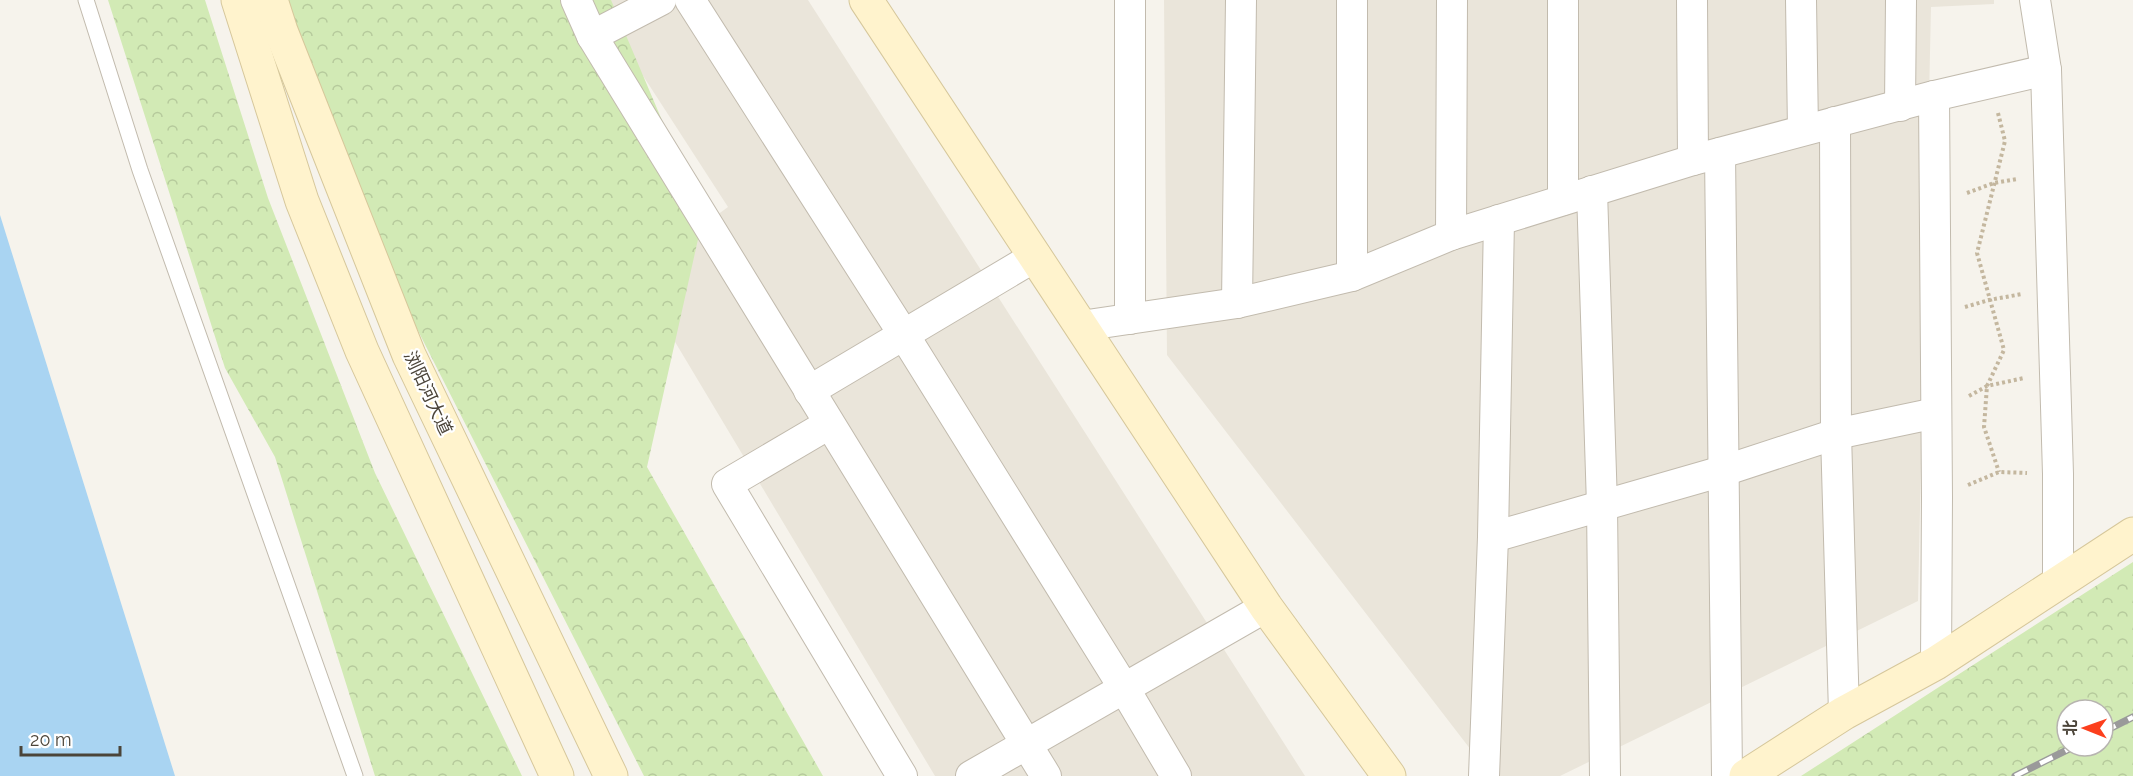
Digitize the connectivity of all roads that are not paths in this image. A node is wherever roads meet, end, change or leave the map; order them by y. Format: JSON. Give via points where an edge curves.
{"nodes":[{"id":1,"x":86,"y":0,"type":"edge"},
{"id":2,"x":238,"y":0,"type":"edge"},
{"id":3,"x":271,"y":0,"type":"edge"},
{"id":4,"x":576,"y":0,"type":"edge"},
{"id":5,"x":661,"y":0,"type":"edge"},
{"id":6,"x":690,"y":0,"type":"edge"},
{"id":7,"x":866,"y":0,"type":"edge"},
{"id":8,"x":1130,"y":0,"type":"edge"},
{"id":9,"x":1241,"y":0,"type":"edge"},
{"id":10,"x":1352,"y":0,"type":"edge"},
{"id":11,"x":1452,"y":0,"type":"edge"},
{"id":12,"x":1563,"y":0,"type":"edge"},
{"id":13,"x":1692,"y":0,"type":"edge"},
{"id":14,"x":1801,"y":0,"type":"edge"},
{"id":15,"x":1901,"y":0,"type":"edge"},
{"id":16,"x":2035,"y":0,"type":"edge"},
{"id":17,"x":592,"y":36,"type":"junction"},
{"id":18,"x":2046,"y":70,"type":"junction"},
{"id":19,"x":1934,"y":96,"type":"junction"},
{"id":20,"x":1900,"y":106,"type":"junction"},
{"id":21,"x":1835,"y":122,"type":"junction"},
{"id":22,"x":1803,"y":130,"type":"junction"},
{"id":23,"x":1706,"y":157,"type":"junction"},
{"id":24,"x":1592,"y":190,"type":"junction"},
{"id":25,"x":1563,"y":200,"type":"junction"},
{"id":26,"x":1499,"y":220,"type":"junction"},
{"id":27,"x":1451,"y":235,"type":"junction"},
{"id":28,"x":1036,"y":256,"type":"junction"},
{"id":29,"x":1352,"y":276,"type":"junction"},
{"id":30,"x":1237,"y":303,"type":"junction"},
{"id":31,"x":1130,"y":319,"type":"junction"},
{"id":32,"x":1082,"y":326,"type":"junction"},
{"id":33,"x":904,"y":335,"type":"junction"},
{"id":34,"x":808,"y":391,"type":"junction"},
{"id":35,"x":1936,"y":413,"type":"junction"},
{"id":36,"x":829,"y":424,"type":"junction"},
{"id":37,"x":1836,"y":434,"type":"junction"},
{"id":38,"x":1723,"y":471,"type":"junction"},
{"id":39,"x":1602,"y":505,"type":"junction"},
{"id":40,"x":2133,"y":534,"type":"edge"},
{"id":41,"x":1492,"y":537,"type":"junction"},
{"id":42,"x":2058,"y":582,"type":"junction"},
{"id":43,"x":1266,"y":607,"type":"junction"},
{"id":44,"x":1936,"y":663,"type":"junction"},
{"id":45,"x":1124,"y":688,"type":"junction"},
{"id":46,"x":1844,"y":713,"type":"junction"},
{"id":47,"x":1027,"y":744,"type":"junction"},
{"id":48,"x":355,"y":776,"type":"edge"},
{"id":49,"x":557,"y":776,"type":"edge"},
{"id":50,"x":611,"y":776,"type":"edge"},
{"id":51,"x":902,"y":776,"type":"edge"},
{"id":52,"x":971,"y":776,"type":"edge"},
{"id":53,"x":1046,"y":776,"type":"edge"},
{"id":54,"x":1176,"y":776,"type":"edge"},
{"id":55,"x":1389,"y":776,"type":"edge"},
{"id":56,"x":1484,"y":776,"type":"edge"},
{"id":57,"x":1605,"y":776,"type":"edge"},
{"id":58,"x":1728,"y":776,"type":"edge"},
{"id":59,"x":1746,"y":776,"type":"edge"}],
"edges":[{"from":1,"to":48,"type":"lane","via":[[140,171]]},
{"from":2,"to":49,"type":"main road","via":[[302,201],[362,351]]},
{"from":3,"to":50,"type":"main road","name":"浏阳河大道","via":[[409,355]]},
{"from":4,"to":17,"type":"street"},
{"from":5,"to":17,"type":"street"},
{"from":6,"to":33,"type":"street"},
{"from":7,"to":28,"type":"main road"},
{"from":8,"to":31,"type":"street"},
{"from":9,"to":30,"type":"street"},
{"from":10,"to":29,"type":"street"},
{"from":11,"to":27,"type":"street"},
{"from":12,"to":25,"type":"street"},
{"from":13,"to":23,"type":"street"},
{"from":14,"to":22,"type":"street"},
{"from":15,"to":20,"type":"street"},
{"from":16,"to":18,"type":"street"},
{"from":17,"to":34,"type":"street"},
{"from":18,"to":19,"type":"street"},
{"from":18,"to":42,"type":"street"},
{"from":19,"to":20,"type":"street"},
{"from":19,"to":35,"type":"street"},
{"from":20,"to":21,"type":"street"},
{"from":21,"to":22,"type":"street"},
{"from":21,"to":37,"type":"street"},
{"from":22,"to":23,"type":"street"},
{"from":23,"to":24,"type":"street"},
{"from":23,"to":38,"type":"street"},
{"from":24,"to":25,"type":"street"},
{"from":24,"to":39,"type":"street"},
{"from":25,"to":26,"type":"street"},
{"from":26,"to":27,"type":"street"},
{"from":26,"to":41,"type":"street"},
{"from":27,"to":29,"type":"street"},
{"from":28,"to":32,"type":"main road"},
{"from":28,"to":33,"type":"street"},
{"from":29,"to":30,"type":"street"},
{"from":30,"to":31,"type":"street"},
{"from":31,"to":32,"type":"street"},
{"from":32,"to":43,"type":"main road"},
{"from":33,"to":34,"type":"street"},
{"from":33,"to":45,"type":"street"},
{"from":34,"to":36,"type":"street"},
{"from":35,"to":37,"type":"street"},
{"from":35,"to":44,"type":"street"},
{"from":36,"to":47,"type":"street"},
{"from":36,"to":51,"type":"street","via":[[727,484]]},
{"from":37,"to":38,"type":"street"},
{"from":37,"to":46,"type":"street"},
{"from":38,"to":39,"type":"street"},
{"from":38,"to":58,"type":"street"},
{"from":39,"to":41,"type":"street"},
{"from":39,"to":57,"type":"street"},
{"from":40,"to":42,"type":"main road"},
{"from":41,"to":56,"type":"street"},
{"from":42,"to":44,"type":"main road"},
{"from":43,"to":45,"type":"street"},
{"from":43,"to":55,"type":"main road"},
{"from":44,"to":46,"type":"main road"},
{"from":45,"to":47,"type":"street"},
{"from":45,"to":54,"type":"street"},
{"from":46,"to":59,"type":"main road"},
{"from":47,"to":52,"type":"street"},
{"from":47,"to":53,"type":"street"}]}
